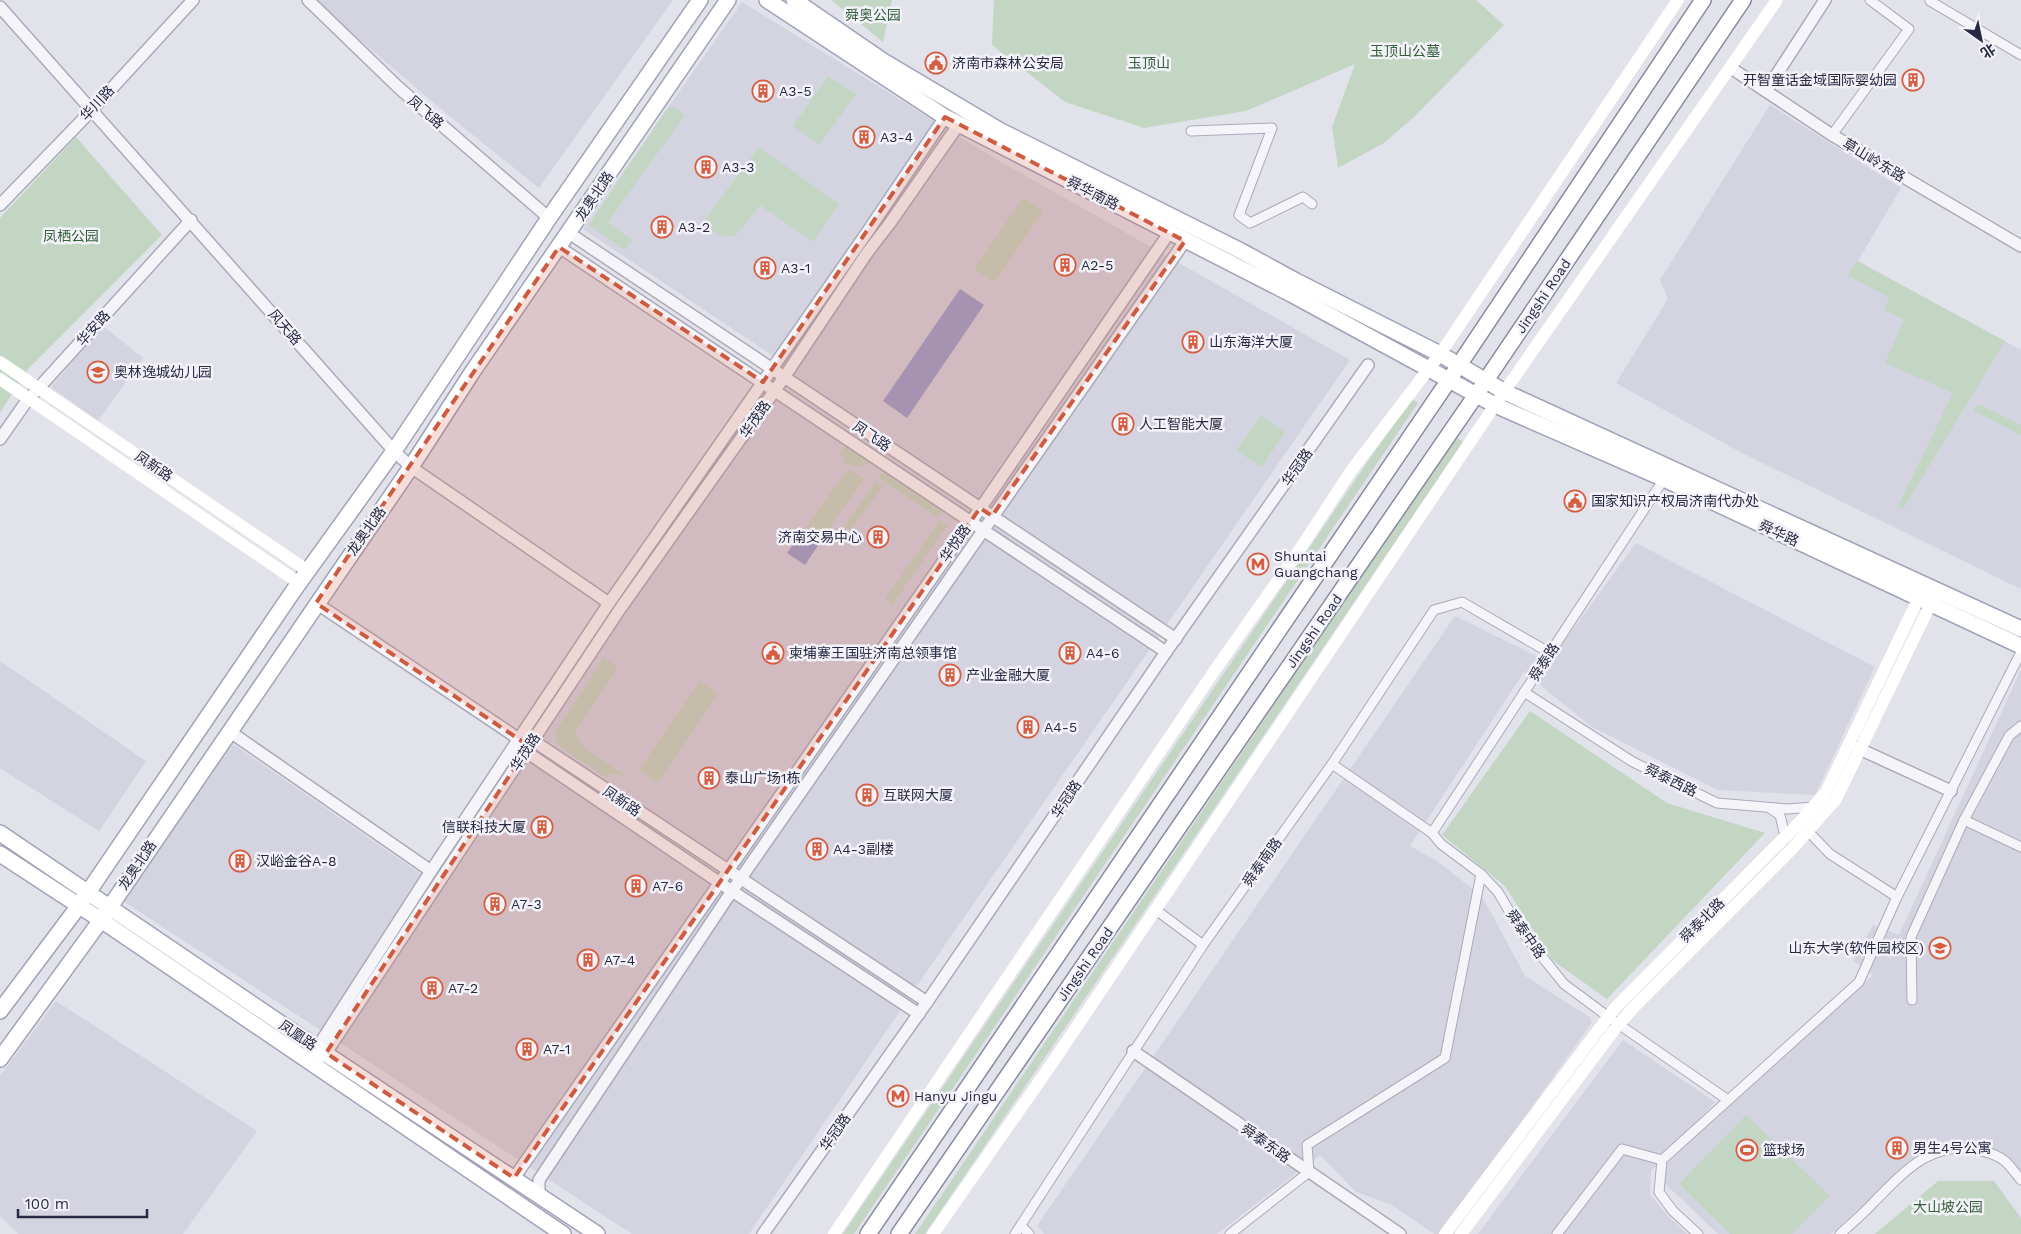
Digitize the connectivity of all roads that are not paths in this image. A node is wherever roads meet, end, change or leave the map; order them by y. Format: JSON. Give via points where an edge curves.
{"nodes":[{"id":1,"x":192,"y":0,"type":"edge"},
{"id":2,"x":308,"y":0,"type":"edge"},
{"id":3,"x":700,"y":0,"type":"edge"},
{"id":4,"x":728,"y":0,"type":"edge"},
{"id":5,"x":767,"y":0,"type":"edge"},
{"id":6,"x":794,"y":0,"type":"edge"},
{"id":7,"x":1678,"y":0,"type":"edge"},
{"id":8,"x":1703,"y":0,"type":"edge"},
{"id":9,"x":1743,"y":0,"type":"edge"},
{"id":10,"x":1776,"y":0,"type":"edge"},
{"id":11,"x":1825,"y":0,"type":"edge"},
{"id":12,"x":1870,"y":0,"type":"edge"},
{"id":13,"x":1929,"y":0,"type":"edge"},
{"id":14,"x":0,"y":8,"type":"edge"},
{"id":15,"x":2021,"y":55,"type":"edge"},
{"id":16,"x":1731,"y":68,"type":"junction"},
{"id":17,"x":1766,"y":92,"type":"junction"},
{"id":18,"x":91,"y":111,"type":"junction"},
{"id":19,"x":952,"y":120,"type":"junction"},
{"id":20,"x":1191,"y":131,"type":"dead end"},
{"id":21,"x":1832,"y":135,"type":"junction"},
{"id":22,"x":1312,"y":204,"type":"dead end"},
{"id":23,"x":0,"y":205,"type":"edge"},
{"id":24,"x":548,"y":218,"type":"junction"},
{"id":25,"x":191,"y":220,"type":"junction"},
{"id":26,"x":1169,"y":232,"type":"junction"},
{"id":27,"x":569,"y":233,"type":"junction"},
{"id":28,"x":1185,"y":241,"type":"junction"},
{"id":29,"x":2021,"y":246,"type":"edge"},
{"id":30,"x":559,"y":247,"type":"junction"},
{"id":31,"x":1440,"y":354,"type":"junction"},
{"id":32,"x":0,"y":362,"type":"edge"},
{"id":33,"x":1368,"y":365,"type":"dead end"},
{"id":34,"x":1458,"y":365,"type":"junction"},
{"id":35,"x":772,"y":368,"type":"junction"},
{"id":36,"x":1429,"y":370,"type":"junction"},
{"id":37,"x":785,"y":376,"type":"junction"},
{"id":38,"x":0,"y":379,"type":"edge"},
{"id":39,"x":1449,"y":380,"type":"junction"},
{"id":40,"x":1486,"y":381,"type":"junction"},
{"id":41,"x":763,"y":382,"type":"junction"},
{"id":42,"x":38,"y":388,"type":"junction"},
{"id":43,"x":775,"y":390,"type":"junction"},
{"id":44,"x":1505,"y":392,"type":"junction"},
{"id":45,"x":1476,"y":395,"type":"junction"},
{"id":46,"x":29,"y":399,"type":"junction"},
{"id":47,"x":1495,"y":405,"type":"junction"},
{"id":48,"x":0,"y":439,"type":"edge"},
{"id":49,"x":394,"y":451,"type":"junction"},
{"id":50,"x":411,"y":467,"type":"junction"},
{"id":51,"x":1664,"y":479,"type":"junction"},
{"id":52,"x":980,"y":508,"type":"junction"},
{"id":53,"x":992,"y":516,"type":"junction"},
{"id":54,"x":971,"y":521,"type":"junction"},
{"id":55,"x":982,"y":529,"type":"junction"},
{"id":56,"x":303,"y":577,"type":"junction"},
{"id":57,"x":1928,"y":595,"type":"junction"},
{"id":58,"x":316,"y":603,"type":"junction"},
{"id":59,"x":609,"y":604,"type":"junction"},
{"id":60,"x":2021,"y":629,"type":"edge"},
{"id":61,"x":1176,"y":639,"type":"junction"},
{"id":62,"x":2021,"y":646,"type":"edge"},
{"id":63,"x":1166,"y":652,"type":"junction"},
{"id":64,"x":2021,"y":652,"type":"edge"},
{"id":65,"x":1550,"y":653,"type":"junction"},
{"id":66,"x":1524,"y":692,"type":"junction"},
{"id":67,"x":2021,"y":726,"type":"edge"},
{"id":68,"x":229,"y":731,"type":"junction"},
{"id":69,"x":519,"y":739,"type":"junction"},
{"id":70,"x":532,"y":740,"type":"junction"},
{"id":71,"x":1854,"y":746,"type":"junction"},
{"id":72,"x":525,"y":752,"type":"junction"},
{"id":73,"x":1332,"y":764,"type":"junction"},
{"id":74,"x":1951,"y":791,"type":"junction"},
{"id":75,"x":1836,"y":799,"type":"junction"},
{"id":76,"x":1813,"y":807,"type":"junction"},
{"id":77,"x":1771,"y":808,"type":"junction"},
{"id":78,"x":1964,"y":820,"type":"junction"},
{"id":79,"x":1804,"y":826,"type":"junction"},
{"id":80,"x":0,"y":833,"type":"edge"},
{"id":81,"x":1432,"y":833,"type":"junction"},
{"id":82,"x":1784,"y":838,"type":"junction"},
{"id":83,"x":2021,"y":847,"type":"edge"},
{"id":84,"x":0,"y":854,"type":"edge"},
{"id":85,"x":728,"y":870,"type":"junction"},
{"id":86,"x":431,"y":871,"type":"junction"},
{"id":87,"x":1481,"y":874,"type":"junction"},
{"id":88,"x":742,"y":878,"type":"junction"},
{"id":89,"x":718,"y":882,"type":"junction"},
{"id":90,"x":732,"y":891,"type":"junction"},
{"id":91,"x":88,"y":892,"type":"junction"},
{"id":92,"x":1897,"y":897,"type":"junction"},
{"id":93,"x":78,"y":907,"type":"junction"},
{"id":94,"x":1156,"y":910,"type":"junction"},
{"id":95,"x":105,"y":914,"type":"junction"},
{"id":96,"x":1203,"y":945,"type":"junction"},
{"id":97,"x":1912,"y":1000,"type":"dead end"},
{"id":98,"x":927,"y":1002,"type":"junction"},
{"id":99,"x":0,"y":1011,"type":"edge"},
{"id":100,"x":919,"y":1014,"type":"junction"},
{"id":101,"x":1613,"y":1021,"type":"junction"},
{"id":102,"x":321,"y":1051,"type":"junction"},
{"id":103,"x":1133,"y":1051,"type":"junction"},
{"id":104,"x":0,"y":1059,"type":"edge"},
{"id":105,"x":312,"y":1064,"type":"junction"},
{"id":106,"x":1728,"y":1100,"type":"junction"},
{"id":107,"x":1662,"y":1160,"type":"junction"},
{"id":108,"x":1309,"y":1172,"type":"junction"},
{"id":109,"x":514,"y":1178,"type":"junction"},
{"id":110,"x":2021,"y":1180,"type":"edge"},
{"id":111,"x":539,"y":1195,"type":"junction"},
{"id":112,"x":1021,"y":1226,"type":"junction"},
{"id":113,"x":562,"y":1234,"type":"edge"},
{"id":114,"x":597,"y":1234,"type":"edge"},
{"id":115,"x":763,"y":1234,"type":"edge"},
{"id":116,"x":834,"y":1234,"type":"edge"},
{"id":117,"x":868,"y":1234,"type":"edge"},
{"id":118,"x":899,"y":1234,"type":"edge"},
{"id":119,"x":933,"y":1234,"type":"edge"},
{"id":120,"x":1015,"y":1234,"type":"edge"},
{"id":121,"x":1029,"y":1234,"type":"edge"},
{"id":122,"x":1230,"y":1234,"type":"edge"},
{"id":123,"x":1400,"y":1234,"type":"edge"},
{"id":124,"x":1445,"y":1234,"type":"edge"},
{"id":125,"x":1461,"y":1234,"type":"edge"},
{"id":126,"x":1556,"y":1234,"type":"edge"},
{"id":127,"x":1698,"y":1234,"type":"edge"},
{"id":128,"x":1840,"y":1234,"type":"edge"}],
"edges":[{"from":1,"to":18,"type":"street","name":"华川路"},
{"from":2,"to":24,"type":"street","name":"凤飞路","via":[[399,88]]},
{"from":3,"to":24,"type":"main road","name":"龙奥北路"},
{"from":4,"to":27,"type":"main road","name":"龙奥北路"},
{"from":5,"to":19,"type":"main road","name":"舜华南路"},
{"from":6,"to":31,"type":"main road","name":"舜华南路","via":[[883,61],[999,130],[1241,250]]},
{"from":7,"to":31,"type":"main road"},
{"from":8,"to":34,"type":"main road","name":"Jingshi Road"},
{"from":9,"to":40,"type":"main road","name":"Jingshi Road"},
{"from":10,"to":16,"type":"main road","name":"Jingshi Road"},
{"from":11,"to":17,"type":"street"},
{"from":12,"to":21,"type":"street","via":[[1908,29]]},
{"from":13,"to":15,"type":"street"},
{"from":14,"to":18,"type":"street","name":"风天路"},
{"from":16,"to":17,"type":"street","name":"草山岭东路"},
{"from":16,"to":44,"type":"main road","name":"Jingshi Road"},
{"from":17,"to":21,"type":"street","name":"草山岭东路"},
{"from":18,"to":23,"type":"street","name":"华川路"},
{"from":18,"to":25,"type":"street","name":"风天路"},
{"from":19,"to":26,"type":"main road","name":"舜华南路"},
{"from":19,"to":35,"type":"street","name":"华茂路"},
{"from":19,"to":37,"type":"street","name":"华茂路","via":[[890,223]]},
{"from":20,"to":22,"type":"street","via":[[1272,128],[1239,215],[1250,223],[1303,198]]},
{"from":21,"to":29,"type":"street","name":"草山岭东路"},
{"from":24,"to":49,"type":"main road","name":"龙奥北路"},
{"from":25,"to":42,"type":"street","name":"华安路"},
{"from":25,"to":49,"type":"street","name":"风天路"},
{"from":26,"to":28,"type":"main road","name":"舜华南路"},
{"from":26,"to":52,"type":"street","name":"华悦路"},
{"from":27,"to":30,"type":"main road","name":"龙奥北路"},
{"from":27,"to":35,"type":"street","name":"凤飞路"},
{"from":28,"to":36,"type":"main road","name":"舜华南路","via":[[1291,294]]},
{"from":28,"to":53,"type":"street"},
{"from":30,"to":41,"type":"street","name":"凤飞路"},
{"from":30,"to":50,"type":"main road","name":"龙奥北路"},
{"from":31,"to":34,"type":"main road","name":"舜华路"},
{"from":31,"to":36,"type":"main road"},
{"from":32,"to":42,"type":"main road","name":"凤新路"},
{"from":33,"to":61,"type":"street","name":"华冠路"},
{"from":34,"to":39,"type":"main road","name":"Jingshi Road"},
{"from":34,"to":40,"type":"main road","name":"舜华路"},
{"from":35,"to":37,"type":"street","name":"凤飞路"},
{"from":35,"to":41,"type":"street","name":"华茂路"},
{"from":36,"to":39,"type":"main road","name":"舜华路"},
{"from":36,"to":116,"type":"main road","via":[[1347,477]]},
{"from":37,"to":43,"type":"street","name":"华茂路"},
{"from":37,"to":52,"type":"street","name":"凤飞路"},
{"from":38,"to":46,"type":"main road"},
{"from":39,"to":45,"type":"main road","name":"舜华路"},
{"from":39,"to":117,"type":"main road","name":"Jingshi Road"},
{"from":40,"to":44,"type":"main road","name":"舜华路"},
{"from":40,"to":45,"type":"main road","name":"Jingshi Road"},
{"from":41,"to":43,"type":"street","name":"凤飞路"},
{"from":41,"to":59,"type":"street","name":"华茂路"},
{"from":42,"to":46,"type":"street","name":"华安路"},
{"from":42,"to":56,"type":"main road","name":"凤新路"},
{"from":43,"to":54,"type":"street","name":"凤飞路"},
{"from":43,"to":70,"type":"street","name":"华茂路"},
{"from":44,"to":47,"type":"main road","name":"Jingshi Road"},
{"from":44,"to":57,"type":"main road","name":"舜华路"},
{"from":45,"to":47,"type":"main road","name":"舜华路"},
{"from":45,"to":118,"type":"main road","name":"Jingshi Road"},
{"from":46,"to":48,"type":"street","name":"华安路"},
{"from":46,"to":56,"type":"main road"},
{"from":47,"to":51,"type":"main road","name":"舜华路"},
{"from":47,"to":94,"type":"main road","name":"Jingshi Road"},
{"from":49,"to":50,"type":"street","name":"风天路"},
{"from":49,"to":56,"type":"main road","name":"龙奥北路"},
{"from":50,"to":58,"type":"main road","name":"龙奥北路"},
{"from":50,"to":59,"type":"street","name":"风天路"},
{"from":51,"to":57,"type":"main road","name":"舜华路"},
{"from":51,"to":65,"type":"street","name":"舜泰路"},
{"from":52,"to":53,"type":"street","name":"凤飞路"},
{"from":52,"to":54,"type":"street","name":"华悦路"},
{"from":53,"to":55,"type":"street"},
{"from":53,"to":61,"type":"street","name":"凤飞路"},
{"from":54,"to":55,"type":"street","name":"凤飞路"},
{"from":54,"to":85,"type":"street","name":"华悦路"},
{"from":55,"to":63,"type":"street","name":"凤飞路"},
{"from":55,"to":88,"type":"street"},
{"from":56,"to":91,"type":"main road","name":"龙奥北路"},
{"from":57,"to":60,"type":"main road","name":"舜华路"},
{"from":57,"to":62,"type":"main road","name":"舜华路"},
{"from":57,"to":71,"type":"main road"},
{"from":58,"to":68,"type":"main road","name":"龙奥北路"},
{"from":58,"to":69,"type":"street","name":"凤新路"},
{"from":59,"to":69,"type":"street","name":"华茂路"},
{"from":61,"to":63,"type":"street","name":"华冠路"},
{"from":63,"to":98,"type":"street","name":"华冠路"},
{"from":64,"to":74,"type":"street"},
{"from":65,"to":66,"type":"street","name":"舜泰路"},
{"from":65,"to":73,"type":"street","name":"舜泰南路","via":[[1462,602],[1434,610]]},
{"from":66,"to":77,"type":"street","name":"舜泰西路","via":[[1633,762],[1717,803]]},
{"from":66,"to":81,"type":"street","name":"舜泰路"},
{"from":67,"to":78,"type":"street","via":[[2009,736]]},
{"from":68,"to":86,"type":"street"},
{"from":68,"to":95,"type":"main road","name":"龙奥北路"},
{"from":69,"to":70,"type":"street","name":"凤新路"},
{"from":69,"to":72,"type":"street"},
{"from":69,"to":86,"type":"street","name":"华茂路"},
{"from":70,"to":72,"type":"street","name":"华茂路"},
{"from":70,"to":85,"type":"street","name":"凤新路"},
{"from":71,"to":74,"type":"street"},
{"from":71,"to":75,"type":"main road"},
{"from":71,"to":76,"type":"main road","name":"舜泰北路"},
{"from":72,"to":89,"type":"street"},
{"from":72,"to":102,"type":"street","name":"华茂路"},
{"from":73,"to":81,"type":"street"},
{"from":73,"to":96,"type":"street","name":"舜泰南路"},
{"from":74,"to":92,"type":"street"},
{"from":75,"to":76,"type":"street","name":"舜泰西路"},
{"from":75,"to":79,"type":"main road"},
{"from":76,"to":77,"type":"street","name":"舜泰西路"},
{"from":76,"to":79,"type":"main road","name":"舜泰北路"},
{"from":77,"to":82,"type":"street","via":[[1780,815]]},
{"from":78,"to":83,"type":"street"},
{"from":78,"to":97,"type":"street","via":[[1911,937]]},
{"from":79,"to":82,"type":"main road","name":"舜泰北路"},
{"from":79,"to":92,"type":"street","via":[[1830,854]]},
{"from":79,"to":101,"type":"main road","via":[[1635,1006]]},
{"from":80,"to":91,"type":"main road","name":"凤凰路"},
{"from":81,"to":87,"type":"street","name":"舜泰中路","via":[[1441,844]]},
{"from":82,"to":101,"type":"main road","name":"舜泰北路","via":[[1622,1000]]},
{"from":84,"to":93,"type":"main road","name":"凤凰路"},
{"from":85,"to":88,"type":"street","name":"凤新路"},
{"from":85,"to":89,"type":"street","name":"华悦路"},
{"from":86,"to":102,"type":"street","name":"华茂路"},
{"from":87,"to":101,"type":"street","name":"舜泰中路","via":[[1498,892],[1519,928],[1564,984]]},
{"from":87,"to":108,"type":"street","via":[[1445,1058],[1307,1145]]},
{"from":88,"to":90,"type":"street"},
{"from":88,"to":98,"type":"street","name":"凤新路"},
{"from":89,"to":90,"type":"street"},
{"from":89,"to":109,"type":"street","name":"华悦路"},
{"from":90,"to":100,"type":"street"},
{"from":90,"to":111,"type":"street","via":[[539,1180]]},
{"from":91,"to":93,"type":"main road","name":"龙奥北路"},
{"from":91,"to":95,"type":"main road","name":"凤凰路"},
{"from":92,"to":106,"type":"street","via":[[1859,982]]},
{"from":93,"to":95,"type":"main road","name":"凤凰路"},
{"from":93,"to":99,"type":"main road","name":"龙奥北路"},
{"from":94,"to":96,"type":"street"},
{"from":94,"to":119,"type":"main road","name":"Jingshi Road"},
{"from":95,"to":102,"type":"main road","name":"凤凰路"},
{"from":95,"to":104,"type":"main road","name":"龙奥北路"},
{"from":95,"to":105,"type":"main road","name":"凤凰路"},
{"from":96,"to":103,"type":"street","name":"舜泰南路"},
{"from":98,"to":100,"type":"street","name":"华冠路"},
{"from":100,"to":115,"type":"street","name":"华冠路"},
{"from":101,"to":106,"type":"street","name":"舜泰中路"},
{"from":101,"to":124,"type":"main road","name":"舜泰北路"},
{"from":101,"to":125,"type":"main road"},
{"from":102,"to":105,"type":"street","name":"华茂路"},
{"from":102,"to":109,"type":"main road","name":"凤凰路"},
{"from":103,"to":108,"type":"street","name":"舜泰东路"},
{"from":103,"to":112,"type":"street","name":"舜泰南路"},
{"from":105,"to":113,"type":"main road","name":"凤凰路"},
{"from":106,"to":107,"type":"street"},
{"from":107,"to":126,"type":"street","via":[[1622,1149]]},
{"from":107,"to":127,"type":"street","via":[[1659,1192],[1673,1211]]},
{"from":108,"to":122,"type":"street"},
{"from":108,"to":123,"type":"street","name":"舜泰东路"},
{"from":109,"to":111,"type":"main road","name":"凤凰路"},
{"from":110,"to":128,"type":"street","via":[[2006,1162],[1990,1152],[1966,1147],[1942,1150],[1912,1165]]},
{"from":111,"to":114,"type":"main road","name":"凤凰路"},
{"from":112,"to":120,"type":"street","name":"舜泰南路"},
{"from":112,"to":121,"type":"street"}]}
